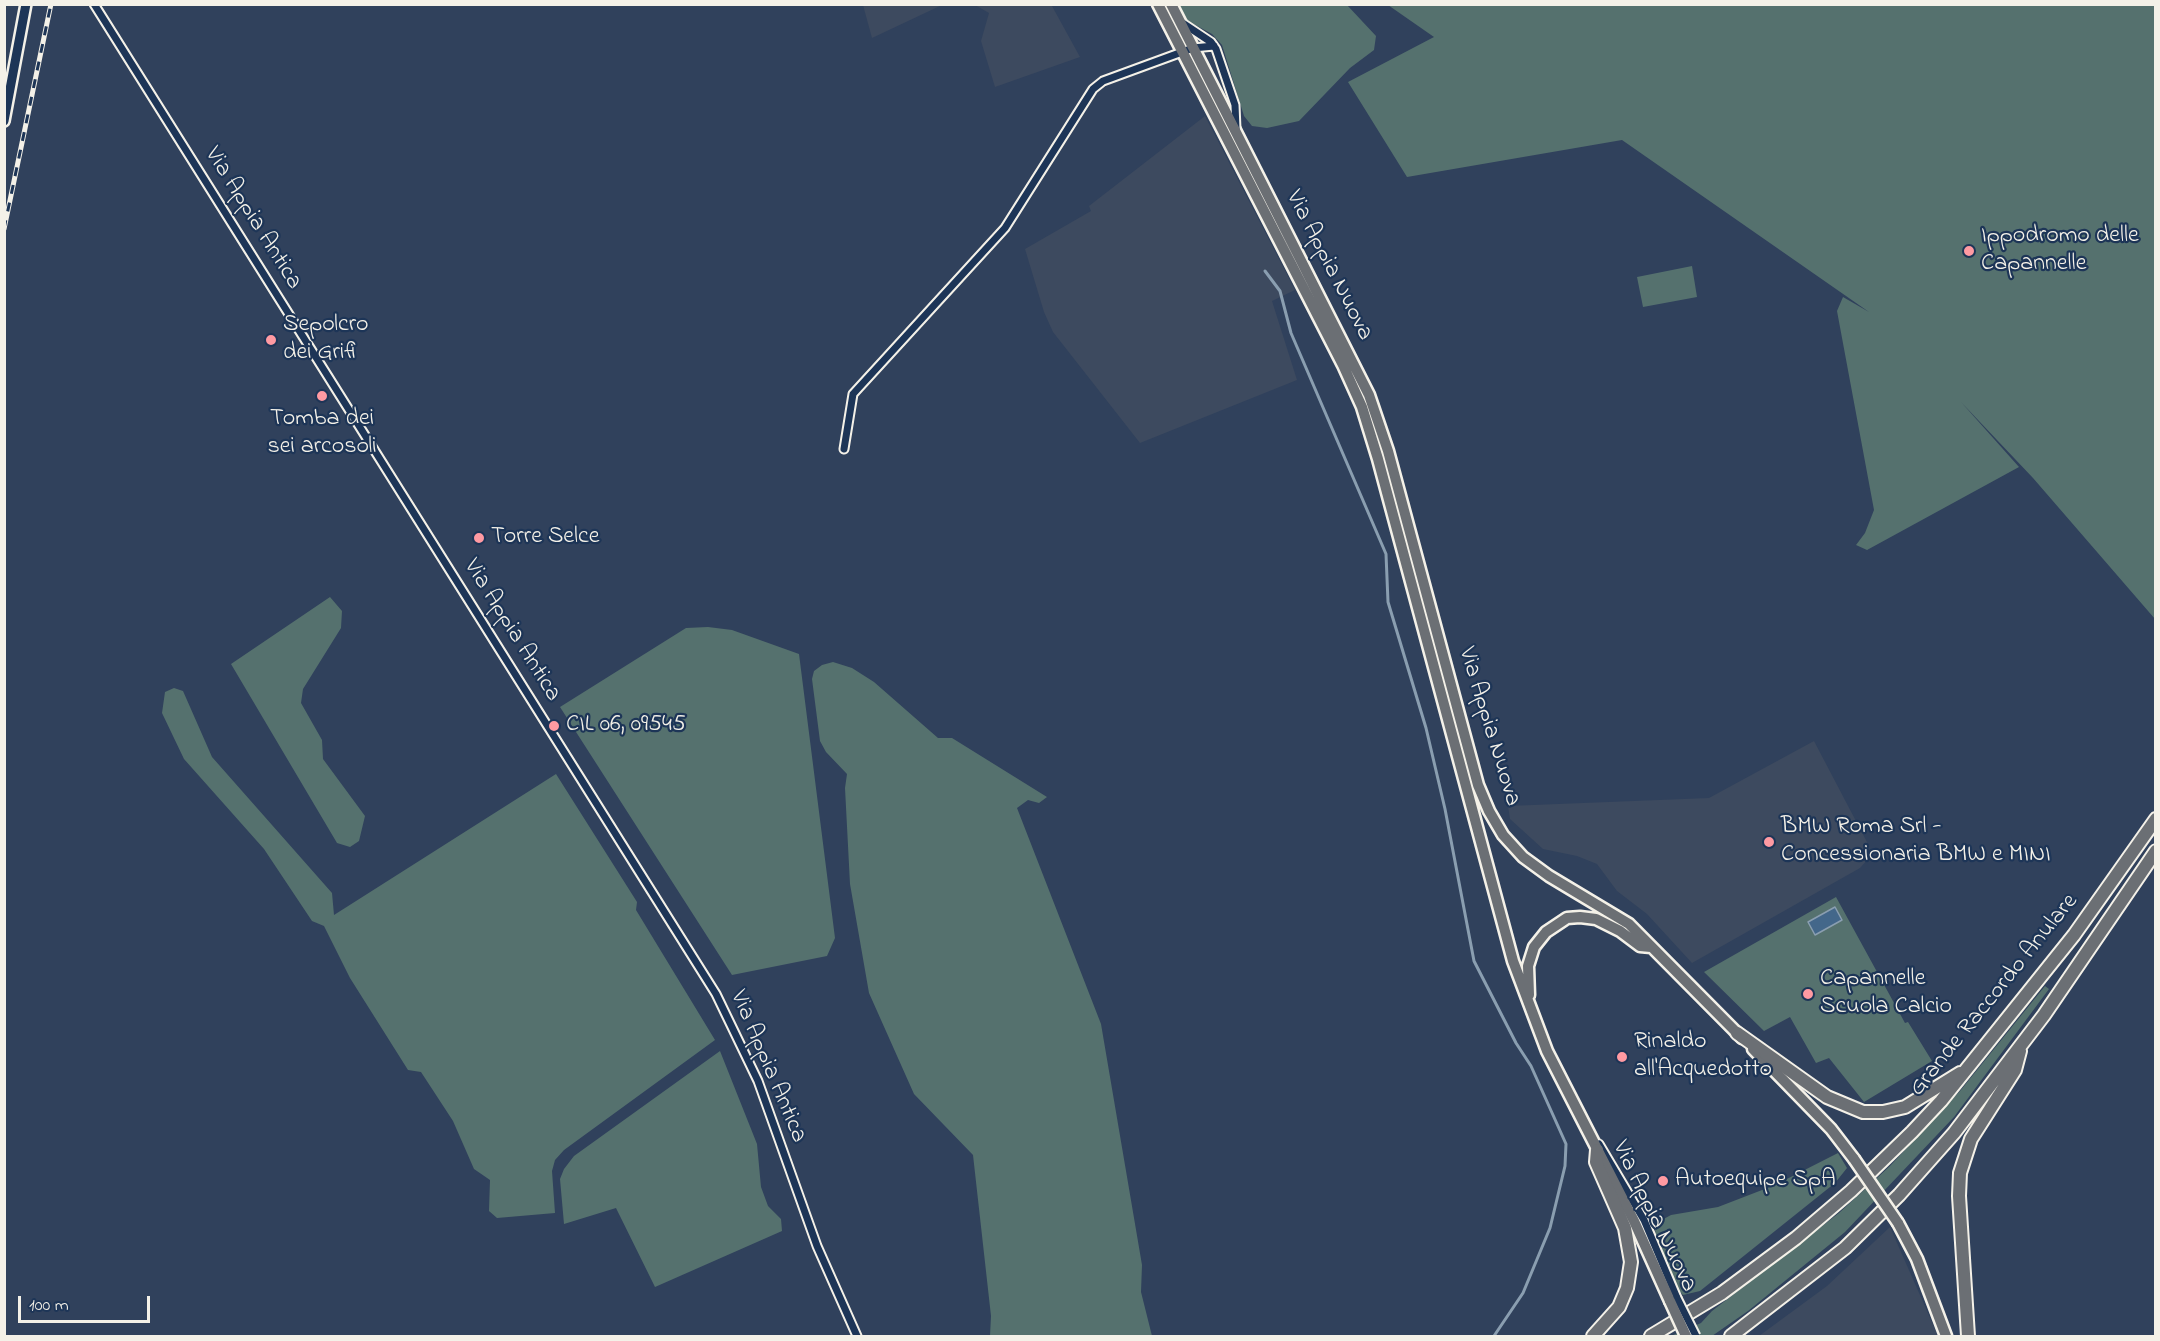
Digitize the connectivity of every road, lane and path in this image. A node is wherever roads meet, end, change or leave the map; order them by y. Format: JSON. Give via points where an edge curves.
{"nodes":[{"id":1,"x":26,"y":4,"type":"edge"},
{"id":2,"x":94,"y":4,"type":"edge"},
{"id":3,"x":1158,"y":4,"type":"edge"},
{"id":4,"x":1171,"y":4,"type":"edge"},
{"id":5,"x":1179,"y":21,"type":"junction"},
{"id":6,"x":1214,"y":46,"type":"junction"},
{"id":7,"x":1188,"y":50,"type":"junction"},
{"id":8,"x":4,"y":121,"type":"edge"},
{"id":9,"x":1236,"y":130,"type":"junction"},
{"id":10,"x":843,"y":449,"type":"dead end"},
{"id":11,"x":2156,"y":819,"type":"edge"},
{"id":12,"x":2156,"y":851,"type":"edge"},
{"id":13,"x":1651,"y":947,"type":"junction"},
{"id":14,"x":1530,"y":1009,"type":"junction"},
{"id":15,"x":1737,"y":1033,"type":"junction"},
{"id":16,"x":2021,"y":1046,"type":"junction"},
{"id":17,"x":1967,"y":1070,"type":"junction"},
{"id":18,"x":1581,"y":1117,"type":"junction"},
{"id":19,"x":1597,"y":1150,"type":"junction"},
{"id":20,"x":1674,"y":1299,"type":"junction"},
{"id":21,"x":857,"y":1336,"type":"edge"},
{"id":22,"x":1593,"y":1336,"type":"edge"},
{"id":23,"x":1651,"y":1336,"type":"edge"},
{"id":24,"x":1686,"y":1336,"type":"edge"},
{"id":25,"x":1696,"y":1336,"type":"edge"},
{"id":26,"x":1731,"y":1336,"type":"edge"},
{"id":27,"x":1946,"y":1336,"type":"edge"},
{"id":28,"x":1968,"y":1336,"type":"edge"}],
"edges":[{"from":1,"to":8,"type":"street"},
{"from":2,"to":21,"type":"street","name":"Via Appia Antica","via":[[716,994],[758,1081],[817,1246]]},
{"from":3,"to":7,"type":"main road","name":"Via Appia Nuova"},
{"from":4,"to":5,"type":"main road","name":"Via Appia Nuova"},
{"from":5,"to":6,"type":"street"},
{"from":5,"to":7,"type":"main road","name":"Via Appia Nuova"},
{"from":6,"to":7,"type":"street"},
{"from":6,"to":9,"type":"street","via":[[1235,105]]},
{"from":7,"to":9,"type":"main road","name":"Via Appia Nuova"},
{"from":7,"to":10,"type":"street","via":[[1103,81],[1093,89],[1005,228],[853,394]]},
{"from":7,"to":14,"type":"main road","name":"Via Appia Nuova","via":[[1365,416],[1504,932]]},
{"from":9,"to":13,"type":"main road","name":"Via Appia Nuova","via":[[1374,408],[1478,785],[1489,811],[1503,835],[1529,861],[1629,924]]},
{"from":11,"to":17,"type":"highway","name":"Grande Raccordo Anulare","via":[[2074,935]]},
{"from":12,"to":16,"type":"highway","name":"Grande Raccordo Anulare"},
{"from":13,"to":14,"type":"main road","via":[[1640,946],[1596,919],[1577,917],[1562,921],[1541,937],[1531,955]]},
{"from":13,"to":15,"type":"main road","name":"Via Appia Nuova"},
{"from":14,"to":18,"type":"main road","name":"Via Appia Nuova"},
{"from":15,"to":17,"type":"highway","via":[[1827,1098],[1867,1112],[1889,1112],[1910,1106]]},
{"from":15,"to":27,"type":"main road","name":"Via Appia Nuova","bridge":true,"via":[[1820,1117],[1854,1159],[1898,1223],[1917,1259]]},
{"from":16,"to":26,"type":"highway","name":"Grande Raccordo Anulare","via":[[1954,1132],[1884,1210],[1816,1273]]},
{"from":16,"to":28,"type":"highway","via":[[2015,1070],[1976,1130],[1960,1173]]},
{"from":17,"to":23,"type":"highway","name":"Grande Raccordo Anulare","via":[[1912,1132],[1825,1215],[1748,1275]]},
{"from":18,"to":19,"type":"main road","name":"Via Appia Nuova"},
{"from":18,"to":20,"type":"street","name":"Via Appia Nuova","via":[[1644,1220]]},
{"from":19,"to":20,"type":"main road","name":"Via Appia Nuova"},
{"from":19,"to":22,"type":"highway","via":[[1596,1162],[1626,1228],[1631,1262],[1627,1288],[1618,1307]]},
{"from":20,"to":24,"type":"main road","name":"Via Appia Nuova","bridge":true},
{"from":20,"to":25,"type":"street","name":"Via Appia Nuova","bridge":true}]}
